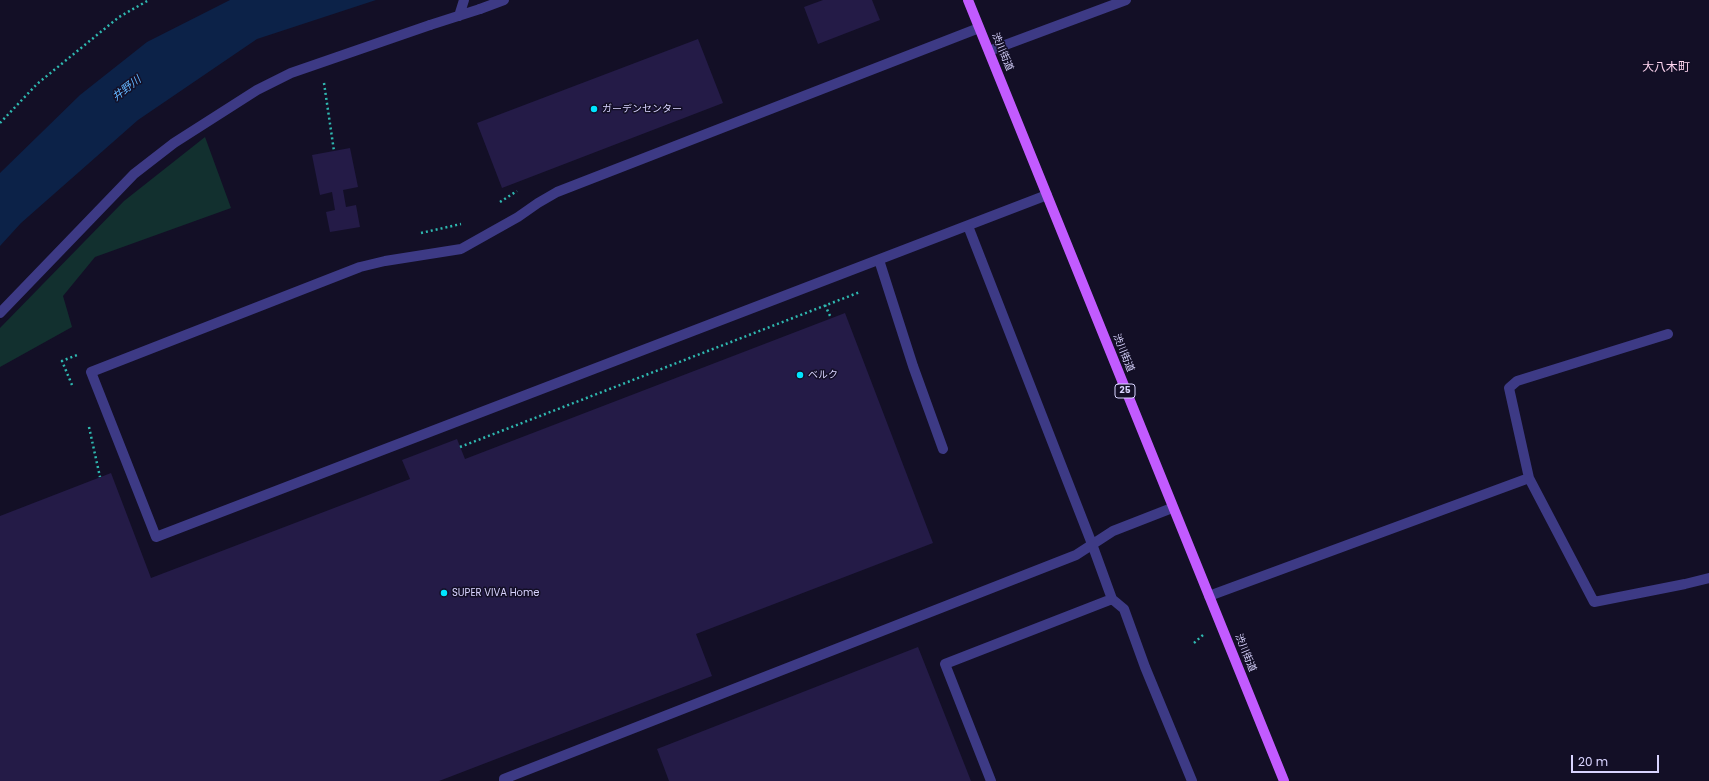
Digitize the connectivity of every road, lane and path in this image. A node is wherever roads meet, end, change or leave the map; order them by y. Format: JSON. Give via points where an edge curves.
{"nodes":[{"id":1,"x":149,"y":0,"type":"edge"},
{"id":2,"x":504,"y":0,"type":"edge"},
{"id":3,"x":968,"y":0,"type":"edge"},
{"id":4,"x":1126,"y":0,"type":"edge"},
{"id":5,"x":463,"y":3,"type":"edge"},
{"id":6,"x":459,"y":16,"type":"junction"},
{"id":7,"x":979,"y":28,"type":"junction"},
{"id":8,"x":989,"y":51,"type":"junction"},
{"id":9,"x":319,"y":63,"type":"junction"},
{"id":10,"x":0,"y":123,"type":"edge"},
{"id":11,"x":334,"y":151,"type":"dead end"},
{"id":12,"x":520,"y":189,"type":"dead end"},
{"id":13,"x":1047,"y":196,"type":"junction"},
{"id":14,"x":498,"y":203,"type":"dead end"},
{"id":15,"x":464,"y":222,"type":"dead end"},
{"id":16,"x":968,"y":226,"type":"junction"},
{"id":17,"x":417,"y":233,"type":"dead end"},
{"id":18,"x":879,"y":260,"type":"junction"},
{"id":19,"x":860,"y":292,"type":"dead end"},
{"id":20,"x":825,"y":305,"type":"junction"},
{"id":21,"x":0,"y":313,"type":"edge"},
{"id":22,"x":830,"y":318,"type":"dead end"},
{"id":23,"x":1668,"y":334,"type":"dead end"},
{"id":24,"x":84,"y":353,"type":"dead end"},
{"id":25,"x":74,"y":390,"type":"dead end"},
{"id":26,"x":89,"y":425,"type":"dead end"},
{"id":27,"x":460,"y":447,"type":"dead end"},
{"id":28,"x":943,"y":449,"type":"dead end"},
{"id":29,"x":100,"y":477,"type":"dead end"},
{"id":30,"x":1529,"y":478,"type":"junction"},
{"id":31,"x":1172,"y":508,"type":"junction"},
{"id":32,"x":1092,"y":544,"type":"junction"},
{"id":33,"x":1709,"y":578,"type":"edge"},
{"id":34,"x":1209,"y":596,"type":"junction"},
{"id":35,"x":1112,"y":599,"type":"junction"},
{"id":36,"x":504,"y":781,"type":"edge"},
{"id":37,"x":991,"y":781,"type":"edge"},
{"id":38,"x":1192,"y":781,"type":"edge"},
{"id":39,"x":1284,"y":781,"type":"edge"}],
"edges":[{"from":1,"to":10,"type":"path","via":[[118,17],[37,84]]},
{"from":2,"to":6,"type":"street"},
{"from":3,"to":7,"type":"main road","name":"渋川街道","number":"25"},
{"from":4,"to":8,"type":"street"},
{"from":5,"to":6,"type":"street"},
{"from":6,"to":9,"type":"street"},
{"from":7,"to":8,"type":"main road","name":"渋川街道","number":"25"},
{"from":7,"to":18,"type":"street","via":[[557,192],[498,230],[461,249],[360,267],[91,372],[156,537]]},
{"from":8,"to":13,"type":"main road","name":"渋川街道","number":"25"},
{"from":9,"to":11,"type":"path","via":[[323,72]]},
{"from":9,"to":21,"type":"street","via":[[291,73],[257,90],[174,142],[134,174]]},
{"from":12,"to":14,"type":"path"},
{"from":13,"to":16,"type":"street"},
{"from":13,"to":31,"type":"main road","name":"渋川街道","number":"25"},
{"from":15,"to":17,"type":"path"},
{"from":16,"to":18,"type":"street"},
{"from":16,"to":32,"type":"street"},
{"from":18,"to":28,"type":"street"},
{"from":19,"to":20,"type":"path"},
{"from":20,"to":22,"type":"path"},
{"from":20,"to":27,"type":"path"},
{"from":23,"to":30,"type":"street","via":[[1517,381],[1509,388]]},
{"from":24,"to":25,"type":"path","via":[[62,361]]},
{"from":26,"to":29,"type":"path"},
{"from":30,"to":33,"type":"street","via":[[1594,602]]},
{"from":30,"to":34,"type":"street"},
{"from":31,"to":32,"type":"street","via":[[1113,531]]},
{"from":31,"to":34,"type":"main road","name":"渋川街道","number":"25"},
{"from":32,"to":35,"type":"street"},
{"from":32,"to":36,"type":"street","via":[[1076,555]]},
{"from":34,"to":39,"type":"main road","name":"渋川街道","number":"25"},
{"from":35,"to":37,"type":"street","via":[[945,664]]},
{"from":35,"to":38,"type":"street","via":[[1124,608]]}]}
